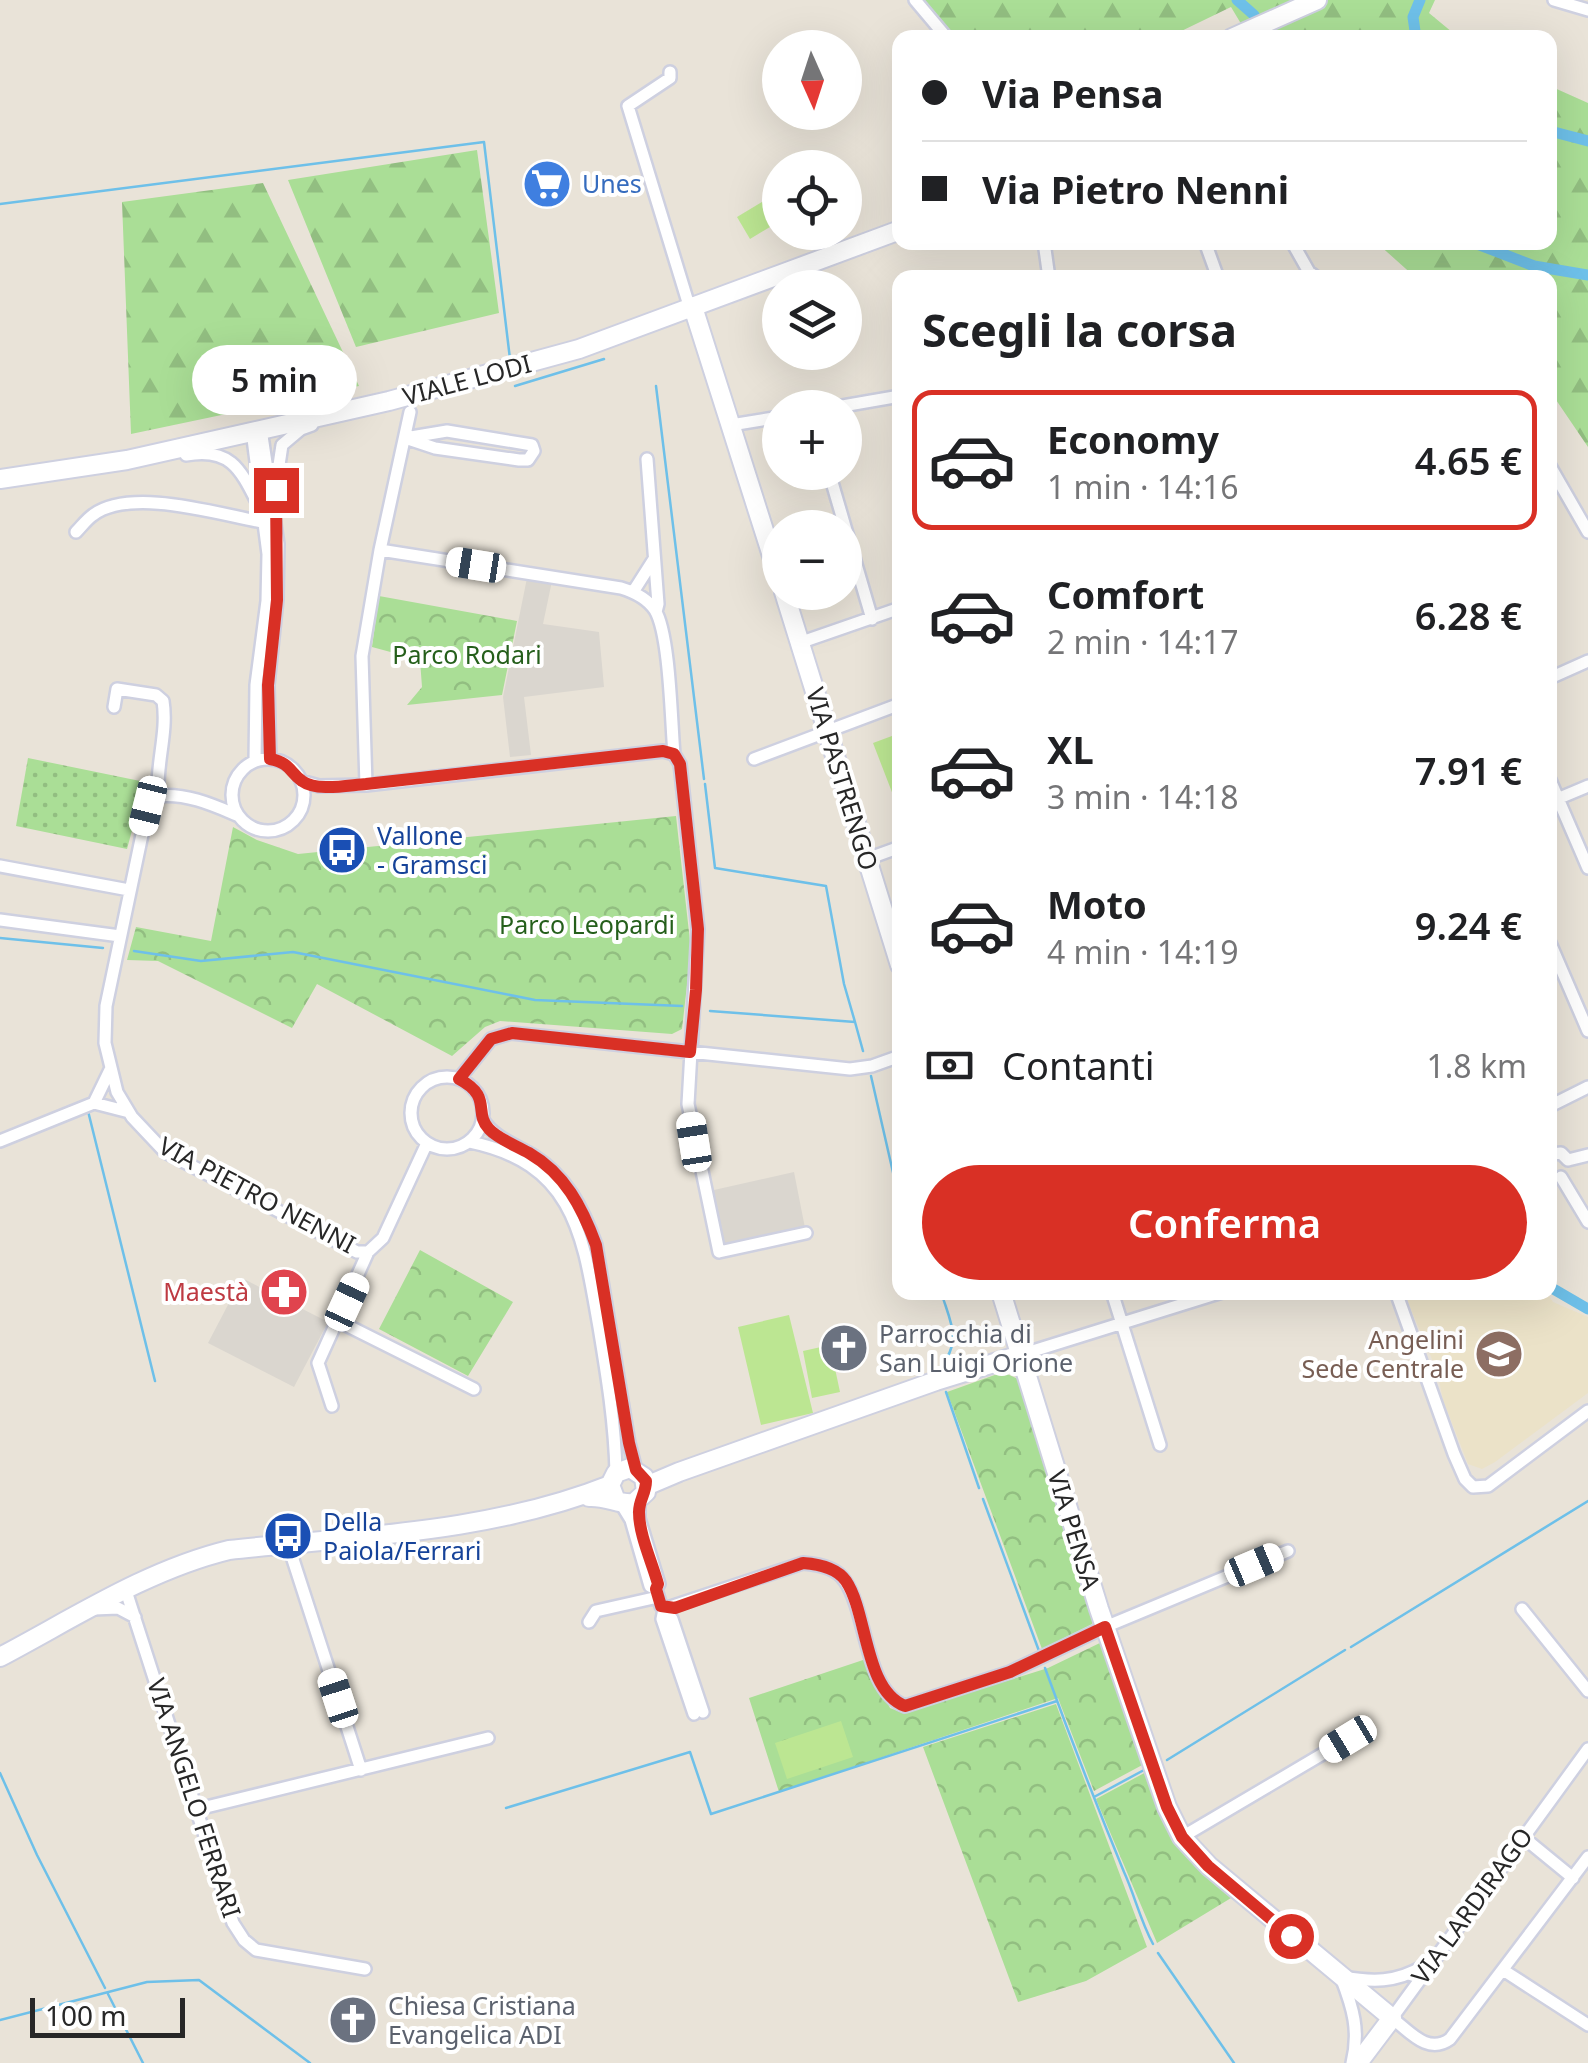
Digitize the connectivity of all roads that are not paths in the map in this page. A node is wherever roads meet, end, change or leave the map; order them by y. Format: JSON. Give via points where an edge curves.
{"nodes":[{"id":1,"x":915,"y":0,"type":"edge"},
{"id":2,"x":1317,"y":0,"type":"edge"},
{"id":3,"x":1554,"y":0,"type":"edge"},
{"id":4,"x":1588,"y":10,"type":"edge"},
{"id":5,"x":940,"y":30,"type":"edge"},
{"id":6,"x":1250,"y":30,"type":"edge"},
{"id":7,"x":670,"y":72,"type":"dead end"},
{"id":8,"x":892,"y":233,"type":"edge"},
{"id":9,"x":694,"y":307,"type":"junction"},
{"id":10,"x":892,"y":397,"type":"edge"},
{"id":11,"x":390,"y":401,"type":"junction"},
{"id":12,"x":862,"y":403,"type":"edge"},
{"id":13,"x":410,"y":412,"type":"dead end"},
{"id":14,"x":762,"y":419,"type":"edge"},
{"id":15,"x":731,"y":425,"type":"junction"},
{"id":16,"x":257,"y":430,"type":"junction"},
{"id":17,"x":404,"y":438,"type":"junction"},
{"id":18,"x":648,"y":459,"type":"dead end"},
{"id":19,"x":127,"y":460,"type":"junction"},
{"id":20,"x":1557,"y":478,"type":"edge"},
{"id":21,"x":0,"y":479,"type":"edge"},
{"id":22,"x":834,"y":490,"type":"edge"},
{"id":23,"x":275,"y":509,"type":"junction"},
{"id":24,"x":262,"y":516,"type":"junction"},
{"id":25,"x":762,"y":524,"type":"edge"},
{"id":26,"x":76,"y":532,"type":"dead end"},
{"id":27,"x":1588,"y":532,"type":"edge"},
{"id":28,"x":380,"y":550,"type":"junction"},
{"id":29,"x":654,"y":559,"type":"junction"},
{"id":30,"x":634,"y":592,"type":"junction"},
{"id":31,"x":790,"y":610,"type":"edge"},
{"id":32,"x":892,"y":611,"type":"edge"},
{"id":33,"x":656,"y":612,"type":"junction"},
{"id":34,"x":872,"y":619,"type":"junction"},
{"id":35,"x":800,"y":643,"type":"junction"},
{"id":36,"x":1588,"y":660,"type":"edge"},
{"id":37,"x":1557,"y":675,"type":"edge"},
{"id":38,"x":114,"y":707,"type":"dead end"},
{"id":39,"x":892,"y":707,"type":"edge"},
{"id":40,"x":827,"y":731,"type":"junction"},
{"id":41,"x":674,"y":754,"type":"junction"},
{"id":42,"x":270,"y":759,"type":"junction"},
{"id":43,"x":754,"y":759,"type":"dead end"},
{"id":44,"x":255,"y":761,"type":"junction"},
{"id":45,"x":301,"y":781,"type":"junction"},
{"id":46,"x":234,"y":784,"type":"junction"},
{"id":47,"x":366,"y":784,"type":"junction"},
{"id":48,"x":339,"y":785,"type":"junction"},
{"id":49,"x":1588,"y":786,"type":"edge"},
{"id":50,"x":158,"y":796,"type":"junction"},
{"id":51,"x":1557,"y":799,"type":"edge"},
{"id":52,"x":207,"y":801,"type":"junction"},
{"id":53,"x":303,"y":802,"type":"junction"},
{"id":54,"x":1557,"y":806,"type":"edge"},
{"id":55,"x":239,"y":816,"type":"junction"},
{"id":56,"x":892,"y":850,"type":"edge"},
{"id":57,"x":868,"y":859,"type":"junction"},
{"id":58,"x":1587,"y":864,"type":"edge"},
{"id":59,"x":0,"y":866,"type":"edge"},
{"id":60,"x":125,"y":889,"type":"junction"},
{"id":61,"x":892,"y":912,"type":"edge"},
{"id":62,"x":0,"y":920,"type":"edge"},
{"id":63,"x":120,"y":936,"type":"junction"},
{"id":64,"x":1557,"y":959,"type":"edge"},
{"id":65,"x":1588,"y":1031,"type":"edge"},
{"id":66,"x":690,"y":1052,"type":"junction"},
{"id":67,"x":892,"y":1059,"type":"edge"},
{"id":68,"x":110,"y":1070,"type":"junction"},
{"id":69,"x":459,"y":1079,"type":"junction"},
{"id":70,"x":1588,"y":1087,"type":"edge"},
{"id":71,"x":94,"y":1102,"type":"junction"},
{"id":72,"x":1557,"y":1102,"type":"edge"},
{"id":73,"x":129,"y":1112,"type":"junction"},
{"id":74,"x":483,"y":1120,"type":"junction"},
{"id":75,"x":0,"y":1141,"type":"edge"},
{"id":76,"x":470,"y":1142,"type":"junction"},
{"id":77,"x":427,"y":1144,"type":"junction"},
{"id":78,"x":1557,"y":1154,"type":"edge"},
{"id":79,"x":1588,"y":1155,"type":"edge"},
{"id":80,"x":1568,"y":1160,"type":"junction"},
{"id":81,"x":1557,"y":1176,"type":"edge"},
{"id":82,"x":1557,"y":1177,"type":"edge"},
{"id":83,"x":1588,"y":1222,"type":"edge"},
{"id":84,"x":806,"y":1233,"type":"dead end"},
{"id":85,"x":368,"y":1252,"type":"junction"},
{"id":86,"x":1003,"y":1300,"type":"edge"},
{"id":87,"x":1115,"y":1300,"type":"edge"},
{"id":88,"x":1197,"y":1300,"type":"edge"},
{"id":89,"x":1399,"y":1300,"type":"edge"},
{"id":90,"x":338,"y":1321,"type":"junction"},
{"id":91,"x":1123,"y":1324,"type":"junction"},
{"id":92,"x":1020,"y":1355,"type":"junction"},
{"id":93,"x":474,"y":1389,"type":"dead end"},
{"id":94,"x":332,"y":1406,"type":"dead end"},
{"id":95,"x":1588,"y":1411,"type":"edge"},
{"id":96,"x":1160,"y":1445,"type":"dead end"},
{"id":97,"x":628,"y":1486,"type":"junction"},
{"id":98,"x":288,"y":1544,"type":"junction"},
{"id":99,"x":1288,"y":1551,"type":"dead end"},
{"id":100,"x":126,"y":1591,"type":"junction"},
{"id":101,"x":660,"y":1598,"type":"junction"},
{"id":102,"x":90,"y":1609,"type":"junction"},
{"id":103,"x":1522,"y":1609,"type":"dead end"},
{"id":104,"x":135,"y":1617,"type":"junction"},
{"id":105,"x":589,"y":1622,"type":"dead end"},
{"id":106,"x":1105,"y":1627,"type":"junction"},
{"id":107,"x":0,"y":1657,"type":"edge"},
{"id":108,"x":1588,"y":1691,"type":"edge"},
{"id":109,"x":699,"y":1713,"type":"dead end"},
{"id":110,"x":488,"y":1738,"type":"dead end"},
{"id":111,"x":1348,"y":1739,"type":"dead end"},
{"id":112,"x":1588,"y":1749,"type":"edge"},
{"id":113,"x":361,"y":1770,"type":"junction"},
{"id":114,"x":198,"y":1809,"type":"junction"},
{"id":115,"x":1182,"y":1837,"type":"junction"},
{"id":116,"x":1523,"y":1837,"type":"junction"},
{"id":117,"x":1588,"y":1857,"type":"edge"},
{"id":118,"x":1573,"y":1878,"type":"junction"},
{"id":119,"x":1432,"y":1962,"type":"junction"},
{"id":120,"x":365,"y":1970,"type":"dead end"},
{"id":121,"x":1502,"y":1970,"type":"junction"},
{"id":122,"x":1341,"y":1977,"type":"junction"},
{"id":123,"x":1392,"y":2018,"type":"junction"},
{"id":124,"x":1588,"y":2026,"type":"edge"},
{"id":125,"x":1355,"y":2063,"type":"edge"}],
"edges":[{"from":1,"to":5,"type":"street"},
{"from":2,"to":6,"type":"street"},
{"from":3,"to":4,"type":"street"},
{"from":7,"to":9,"type":"street","via":[[628,106]]},
{"from":8,"to":9,"type":"street","name":"VIALE LODI"},
{"from":9,"to":11,"type":"street","name":"VIALE LODI","via":[[579,349]]},
{"from":9,"to":15,"type":"street"},
{"from":10,"to":12,"type":"street"},
{"from":11,"to":16,"type":"street","name":"VIALE LODI"},
{"from":11,"to":23,"type":"street","via":[[302,428],[282,446]]},
{"from":13,"to":17,"type":"street"},
{"from":14,"to":15,"type":"street"},
{"from":15,"to":25,"type":"street"},
{"from":16,"to":19,"type":"street","name":"VIALE LODI"},
{"from":16,"to":23,"type":"street"},
{"from":16,"to":24,"type":"street"},
{"from":17,"to":17,"type":"street","via":[[519,460],[534,452],[532,445],[470,433]]},
{"from":17,"to":28,"type":"street"},
{"from":18,"to":29,"type":"street"},
{"from":19,"to":21,"type":"street","name":"VIALE LODI"},
{"from":19,"to":24,"type":"street","via":[[221,456],[239,466]]},
{"from":20,"to":27,"type":"street"},
{"from":22,"to":34,"type":"street"},
{"from":23,"to":42,"type":"street"},
{"from":24,"to":26,"type":"street","via":[[118,503],[93,514]]},
{"from":24,"to":44,"type":"street","via":[[267,601]]},
{"from":28,"to":30,"type":"street"},
{"from":28,"to":47,"type":"street","via":[[362,656]]},
{"from":29,"to":30,"type":"street"},
{"from":29,"to":33,"type":"street"},
{"from":30,"to":33,"type":"street"},
{"from":31,"to":35,"type":"street","name":"VIA PASTRENGO"},
{"from":32,"to":34,"type":"street"},
{"from":33,"to":41,"type":"street"},
{"from":34,"to":35,"type":"street"},
{"from":35,"to":40,"type":"street","name":"VIA PASTRENGO"},
{"from":36,"to":37,"type":"street"},
{"from":38,"to":50,"type":"street","name":"VIA PIETRO NENNI","via":[[117,690],[163,701]]},
{"from":39,"to":40,"type":"street"},
{"from":40,"to":43,"type":"street"},
{"from":40,"to":57,"type":"street","name":"VIA PASTRENGO"},
{"from":41,"to":47,"type":"street"},
{"from":41,"to":66,"type":"street","via":[[698,929]]},
{"from":42,"to":44,"type":"street"},
{"from":42,"to":45,"type":"street","via":[[289,766]]},
{"from":44,"to":46,"type":"street"},
{"from":45,"to":48,"type":"street"},
{"from":45,"to":53,"type":"street"},
{"from":46,"to":52,"type":"street"},
{"from":46,"to":55,"type":"street"},
{"from":47,"to":48,"type":"street"},
{"from":48,"to":53,"type":"street"},
{"from":49,"to":51,"type":"street"},
{"from":50,"to":52,"type":"street"},
{"from":50,"to":60,"type":"street","name":"VIA PIETRO NENNI","via":[[148,806]]},
{"from":52,"to":55,"type":"street"},
{"from":53,"to":55,"type":"street","via":[[292,822],[278,829],[260,830]]},
{"from":54,"to":58,"type":"street"},
{"from":56,"to":57,"type":"street"},
{"from":57,"to":61,"type":"street","name":"VIA PASTRENGO"},
{"from":59,"to":60,"type":"street"},
{"from":60,"to":63,"type":"street","name":"VIA PIETRO NENNI"},
{"from":62,"to":63,"type":"street"},
{"from":63,"to":68,"type":"street","name":"VIA PIETRO NENNI","via":[[106,1006]]},
{"from":64,"to":65,"type":"street"},
{"from":66,"to":67,"type":"street","via":[[850,1068]]},
{"from":66,"to":69,"type":"street","via":[[512,1033],[491,1039]]},
{"from":66,"to":84,"type":"street","via":[[688,1104],[719,1252]]},
{"from":68,"to":71,"type":"street"},
{"from":68,"to":73,"type":"street","name":"VIA PIETRO NENNI"},
{"from":69,"to":74,"type":"street","via":[[478,1095]]},
{"from":69,"to":77,"type":"street","via":[[433,1080],[415,1097],[412,1123]]},
{"from":70,"to":72,"type":"street"},
{"from":71,"to":73,"type":"street"},
{"from":71,"to":75,"type":"street"},
{"from":73,"to":85,"type":"street","name":"VIA PIETRO NENNI","via":[[165,1152],[356,1252]]},
{"from":74,"to":76,"type":"street"},
{"from":74,"to":97,"type":"street","via":[[557,1174],[588,1222],[629,1443]]},
{"from":76,"to":77,"type":"street","via":[[448,1150]]},
{"from":76,"to":97,"type":"street","via":[[504,1152],[545,1178],[571,1211],[584,1247]]},
{"from":77,"to":85,"type":"street","via":[[383,1238]]},
{"from":78,"to":80,"type":"street"},
{"from":79,"to":80,"type":"street"},
{"from":80,"to":81,"type":"street","via":[[1568,1170]]},
{"from":82,"to":83,"type":"street"},
{"from":85,"to":90,"type":"street"},
{"from":86,"to":92,"type":"street"},
{"from":87,"to":91,"type":"street"},
{"from":88,"to":91,"type":"street"},
{"from":89,"to":95,"type":"street","via":[[1473,1487],[1488,1486]]},
{"from":90,"to":93,"type":"street"},
{"from":90,"to":94,"type":"street","via":[[318,1363]]},
{"from":91,"to":92,"type":"street"},
{"from":91,"to":96,"type":"street"},
{"from":92,"to":97,"type":"street"},
{"from":92,"to":106,"type":"street","name":"VIA PENSA"},
{"from":97,"to":98,"type":"street","via":[[416,1532]]},
{"from":97,"to":101,"type":"street"},
{"from":97,"to":101,"type":"street","via":[[631,1520],[650,1586]]},
{"from":98,"to":100,"type":"street","via":[[200,1557]]},
{"from":98,"to":113,"type":"street"},
{"from":99,"to":106,"type":"street"},
{"from":100,"to":102,"type":"street"},
{"from":100,"to":104,"type":"street","name":"VIA ANGELO FERRARI"},
{"from":101,"to":105,"type":"street","via":[[596,1611]]},
{"from":101,"to":106,"type":"street","via":[[819,1564],[846,1582],[882,1684],[905,1706],[1010,1672]]},
{"from":101,"to":109,"type":"street"},
{"from":102,"to":104,"type":"street","via":[[118,1608]]},
{"from":102,"to":107,"type":"street"},
{"from":103,"to":108,"type":"street"},
{"from":104,"to":114,"type":"street","name":"VIA ANGELO FERRARI"},
{"from":106,"to":115,"type":"street","name":"VIA PENSA"},
{"from":110,"to":113,"type":"street"},
{"from":111,"to":115,"type":"street"},
{"from":112,"to":116,"type":"street","name":"VIA LARDIRAGO"},
{"from":113,"to":114,"type":"street"},
{"from":114,"to":120,"type":"street","name":"VIA ANGELO FERRARI","via":[[244,1940],[256,1950]]},
{"from":115,"to":122,"type":"street","name":"VIA PENSA"},
{"from":116,"to":118,"type":"street"},
{"from":116,"to":119,"type":"street","name":"VIA LARDIRAGO"},
{"from":117,"to":118,"type":"street"},
{"from":118,"to":121,"type":"street"},
{"from":119,"to":122,"type":"street","via":[[1394,1980]]},
{"from":119,"to":123,"type":"street","name":"VIA LARDIRAGO"},
{"from":121,"to":123,"type":"street","via":[[1441,2046],[1430,2046]]},
{"from":121,"to":124,"type":"street"},
{"from":122,"to":123,"type":"street","name":"VIA PENSA"},
{"from":122,"to":125,"type":"street","via":[[1356,2017]]},
{"from":123,"to":125,"type":"street","name":"VIA LARDIRAGO"}]}
